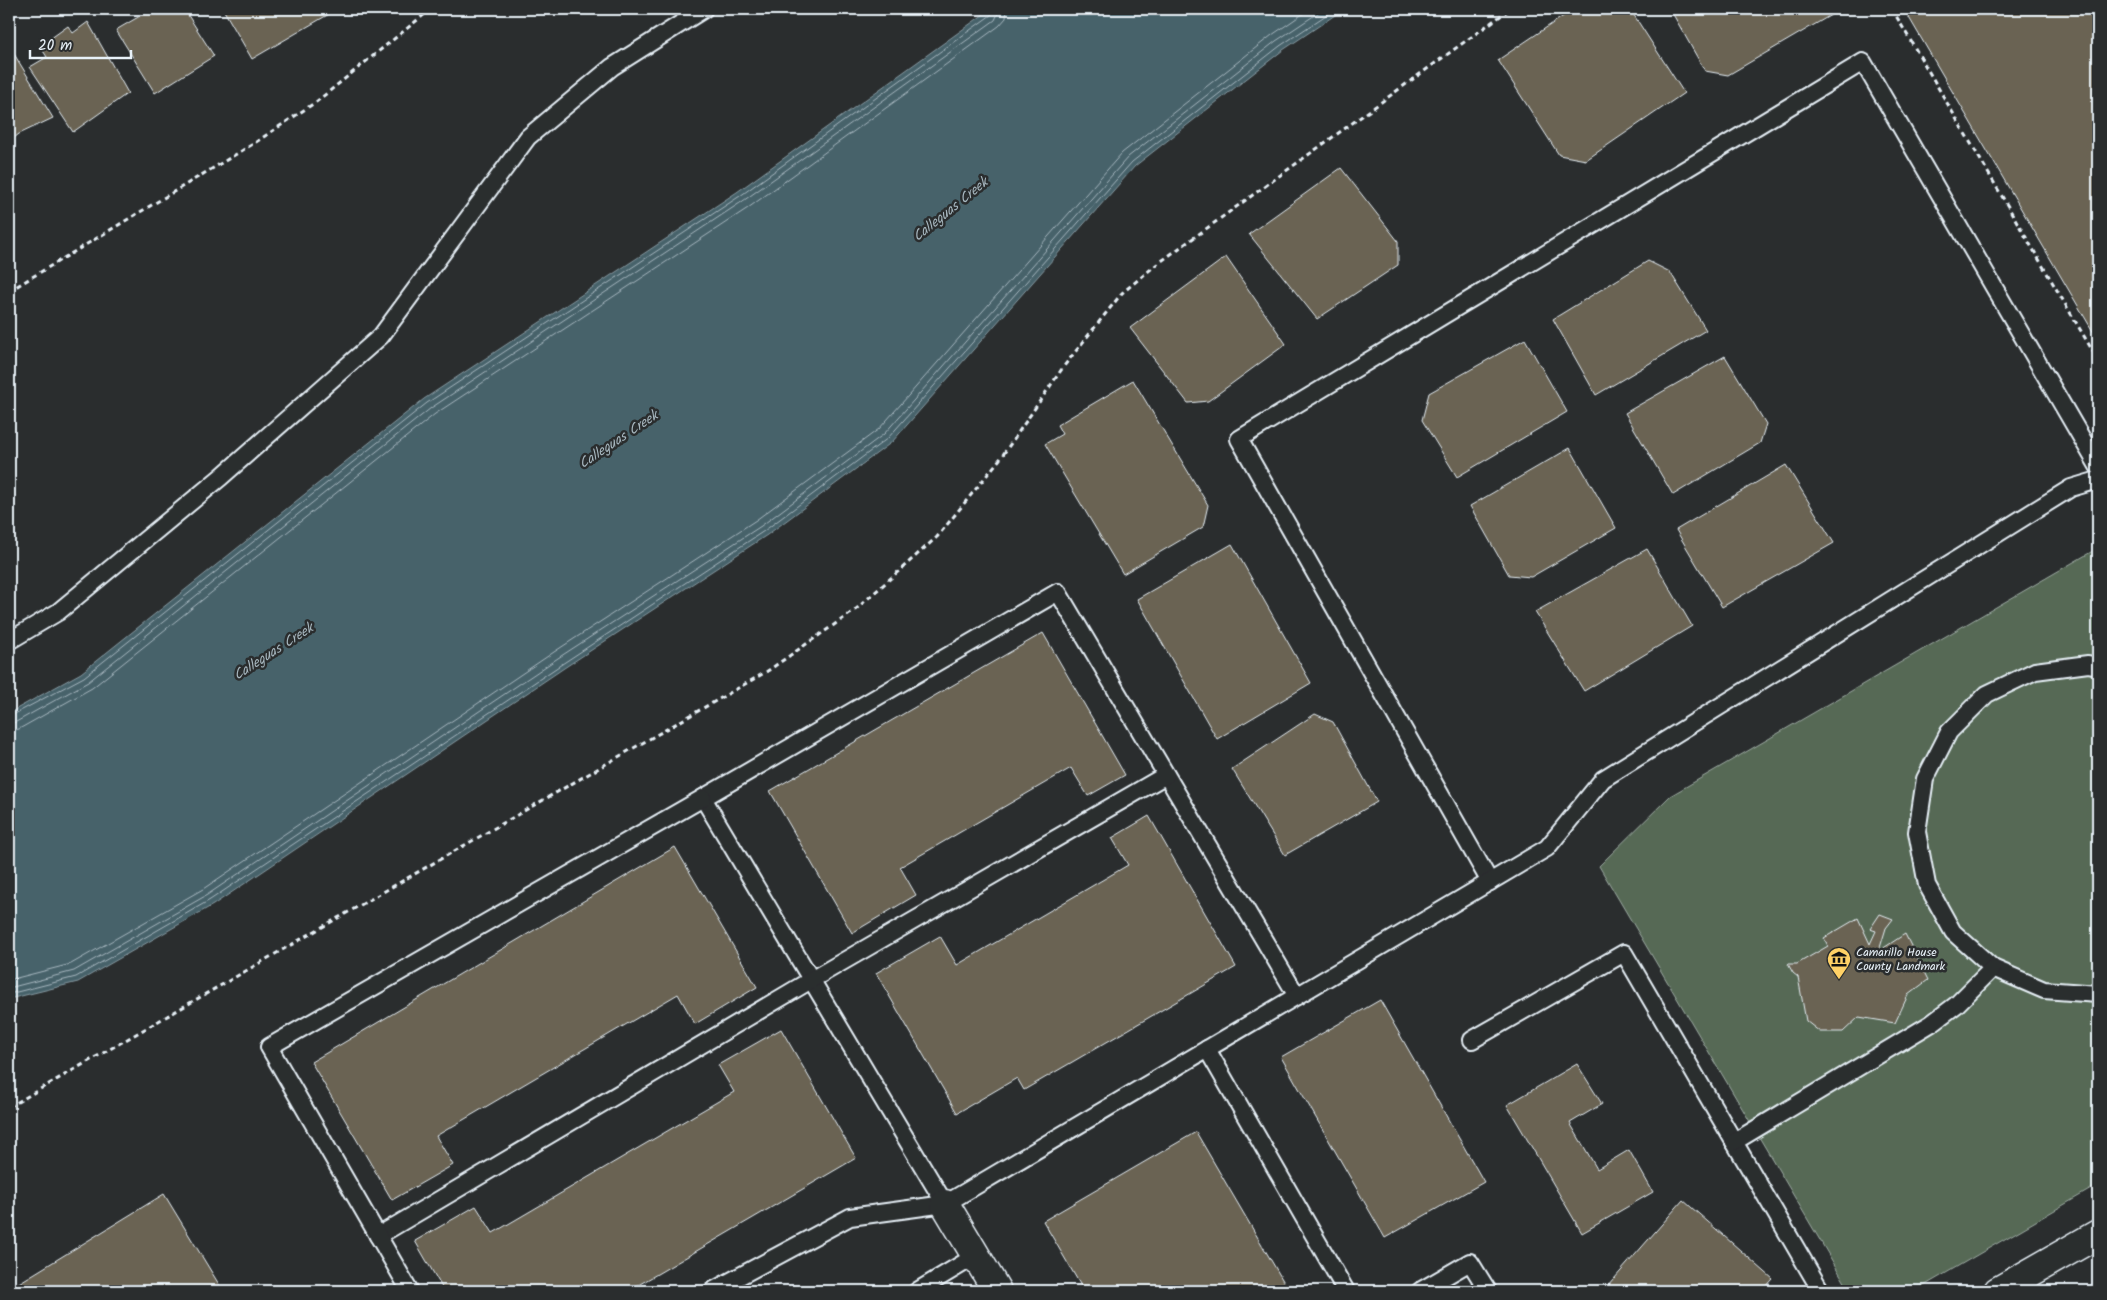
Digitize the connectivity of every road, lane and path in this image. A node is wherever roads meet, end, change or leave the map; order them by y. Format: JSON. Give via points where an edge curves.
{"nodes":[{"id":1,"x":431,"y":9,"type":"edge"},
{"id":2,"x":704,"y":9,"type":"edge"},
{"id":3,"x":1510,"y":9,"type":"edge"},
{"id":4,"x":1892,"y":9,"type":"edge"},
{"id":5,"x":9,"y":291,"type":"edge"},
{"id":6,"x":2098,"y":360,"type":"edge"},
{"id":7,"x":2098,"y":466,"type":"edge"},
{"id":8,"x":2098,"y":480,"type":"edge"},
{"id":9,"x":9,"y":641,"type":"edge"},
{"id":10,"x":2098,"y":666,"type":"edge"},
{"id":11,"x":1166,"y":775,"type":"junction"},
{"id":12,"x":703,"y":798,"type":"junction"},
{"id":13,"x":1490,"y":882,"type":"junction"},
{"id":14,"x":1993,"y":968,"type":"junction"},
{"id":15,"x":811,"y":980,"type":"junction"},
{"id":16,"x":2098,"y":994,"type":"edge"},
{"id":17,"x":1297,"y":996,"type":"junction"},
{"id":18,"x":1472,"y":1040,"type":"dead end"},
{"id":19,"x":1206,"y":1049,"type":"junction"},
{"id":20,"x":9,"y":1107,"type":"edge"},
{"id":21,"x":1734,"y":1142,"type":"junction"},
{"id":22,"x":945,"y":1204,"type":"junction"},
{"id":23,"x":2098,"y":1234,"type":"edge"},
{"id":24,"x":378,"y":1236,"type":"junction"},
{"id":25,"x":977,"y":1255,"type":"junction"},
{"id":26,"x":410,"y":1291,"type":"edge"},
{"id":27,"x":712,"y":1291,"type":"edge"},
{"id":28,"x":917,"y":1291,"type":"edge"},
{"id":29,"x":997,"y":1291,"type":"edge"},
{"id":30,"x":1346,"y":1291,"type":"edge"},
{"id":31,"x":1420,"y":1291,"type":"edge"},
{"id":32,"x":1488,"y":1291,"type":"edge"},
{"id":33,"x":1821,"y":1291,"type":"edge"},
{"id":34,"x":1998,"y":1291,"type":"edge"}],
"edges":[{"from":1,"to":5,"type":"path","via":[[316,102],[253,144]]},
{"from":2,"to":9,"type":"lane","via":[[612,67],[528,137],[381,336],[221,477],[58,612]]},
{"from":3,"to":20,"type":"path","via":[[1171,253],[1122,293],[1064,366],[1000,459],[937,537],[854,610],[766,672]]},
{"from":4,"to":6,"type":"path"},
{"from":7,"to":13,"type":"lane","via":[[1863,62],[1239,440]]},
{"from":8,"to":13,"type":"lane","via":[[2071,488],[1603,779],[1547,848]]},
{"from":10,"to":14,"type":"lane","via":[[2088,664],[2035,671],[1987,694],[1949,732],[1925,779],[1918,832],[1927,885],[1953,932]]},
{"from":11,"to":12,"type":"lane","via":[[1058,592]]},
{"from":11,"to":15,"type":"lane"},
{"from":11,"to":17,"type":"lane"},
{"from":12,"to":15,"type":"lane"},
{"from":12,"to":24,"type":"lane","via":[[269,1047]]},
{"from":13,"to":17,"type":"lane"},
{"from":14,"to":16,"type":"lane","via":[[2044,990]]},
{"from":14,"to":21,"type":"lane","via":[[1956,1005],[1932,1023]]},
{"from":15,"to":22,"type":"lane"},
{"from":15,"to":24,"type":"lane"},
{"from":17,"to":19,"type":"lane"},
{"from":18,"to":21,"type":"lane","via":[[1624,953]]},
{"from":19,"to":22,"type":"lane"},
{"from":19,"to":30,"type":"lane"},
{"from":21,"to":33,"type":"lane"},
{"from":22,"to":25,"type":"street"},
{"from":22,"to":27,"type":"lane","via":[[850,1217]]},
{"from":23,"to":34,"type":"street"},
{"from":24,"to":26,"type":"lane"},
{"from":25,"to":28,"type":"lane"},
{"from":25,"to":29,"type":"street"},
{"from":31,"to":32,"type":"lane","via":[[1470,1262]]}]}
